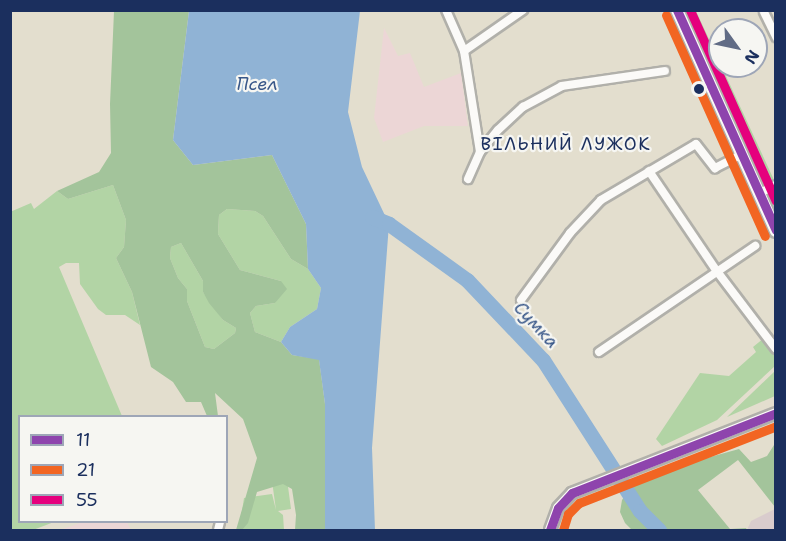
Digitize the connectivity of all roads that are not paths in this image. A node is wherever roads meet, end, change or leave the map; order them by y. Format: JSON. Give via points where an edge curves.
{"nodes":[{"id":1,"x":446,"y":10,"type":"edge"},
{"id":2,"x":523,"y":10,"type":"edge"},
{"id":3,"x":677,"y":10,"type":"edge"},
{"id":4,"x":764,"y":12,"type":"edge"},
{"id":5,"x":776,"y":37,"type":"edge"},
{"id":6,"x":464,"y":51,"type":"junction"},
{"id":7,"x":665,"y":71,"type":"dead end"},
{"id":8,"x":480,"y":152,"type":"junction"},
{"id":9,"x":741,"y":155,"type":"junction"},
{"id":10,"x":649,"y":171,"type":"junction"},
{"id":11,"x":468,"y":179,"type":"dead end"},
{"id":12,"x":776,"y":185,"type":"edge"},
{"id":13,"x":758,"y":194,"type":"junction"},
{"id":14,"x":776,"y":231,"type":"edge"},
{"id":15,"x":755,"y":246,"type":"dead end"},
{"id":16,"x":716,"y":270,"type":"junction"},
{"id":17,"x":521,"y":300,"type":"dead end"},
{"id":18,"x":776,"y":349,"type":"edge"},
{"id":19,"x":599,"y":352,"type":"dead end"},
{"id":20,"x":776,"y":413,"type":"edge"},
{"id":21,"x":550,"y":531,"type":"edge"}],
"edges":[{"from":1,"to":6,"type":"street"},
{"from":2,"to":6,"type":"street"},
{"from":3,"to":9,"type":"main road"},
{"from":4,"to":5,"type":"street"},
{"from":6,"to":8,"type":"street"},
{"from":7,"to":8,"type":"street","via":[[562,86],[523,107]]},
{"from":8,"to":11,"type":"street"},
{"from":9,"to":10,"type":"street","via":[[716,168],[696,144]]},
{"from":9,"to":13,"type":"main road"},
{"from":10,"to":16,"type":"street"},
{"from":10,"to":17,"type":"street","via":[[601,200],[570,233]]},
{"from":12,"to":13,"type":"street"},
{"from":13,"to":14,"type":"main road"},
{"from":15,"to":16,"type":"street"},
{"from":16,"to":18,"type":"street"},
{"from":16,"to":19,"type":"street"},
{"from":20,"to":21,"type":"main road","via":[[572,493],[558,508]]}]}
